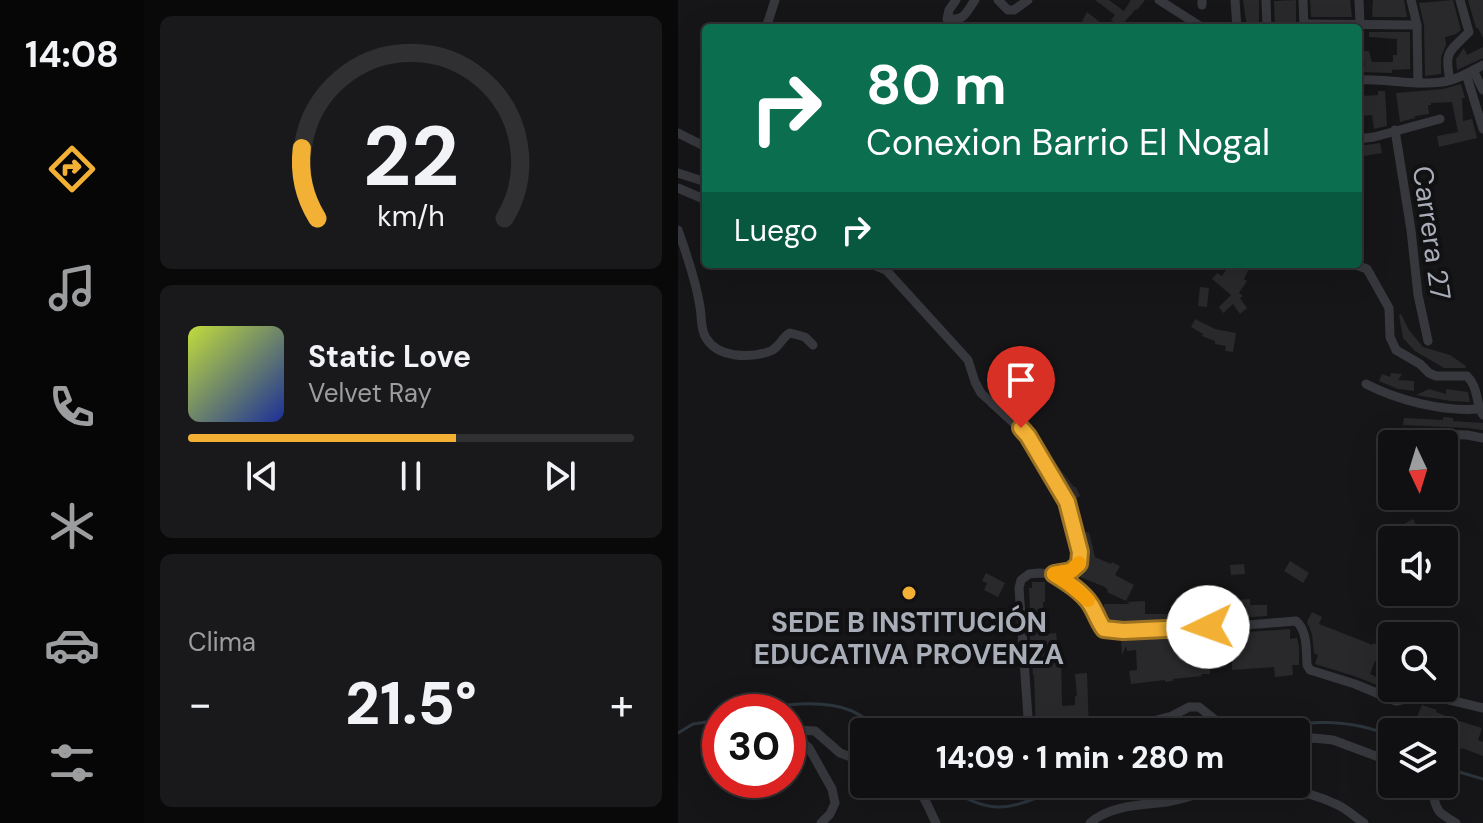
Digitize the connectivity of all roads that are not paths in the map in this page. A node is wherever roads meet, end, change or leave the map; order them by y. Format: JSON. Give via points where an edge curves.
{"nodes":[{"id":1,"x":775,"y":0,"type":"edge"},
{"id":2,"x":956,"y":0,"type":"edge"},
{"id":3,"x":975,"y":0,"type":"edge"},
{"id":4,"x":998,"y":0,"type":"edge"},
{"id":5,"x":1028,"y":0,"type":"edge"},
{"id":6,"x":1159,"y":0,"type":"edge"},
{"id":7,"x":1235,"y":0,"type":"edge"},
{"id":8,"x":1266,"y":0,"type":"edge"},
{"id":9,"x":1303,"y":0,"type":"edge"},
{"id":10,"x":1359,"y":0,"type":"edge"},
{"id":11,"x":1411,"y":0,"type":"edge"},
{"id":12,"x":1460,"y":0,"type":"edge"},
{"id":13,"x":767,"y":24,"type":"edge"},
{"id":14,"x":1197,"y":24,"type":"edge"},
{"id":15,"x":1237,"y":24,"type":"edge"},
{"id":16,"x":1267,"y":24,"type":"edge"},
{"id":17,"x":1304,"y":24,"type":"edge"},
{"id":18,"x":1360,"y":24,"type":"edge"},
{"id":19,"x":1362,"y":24,"type":"edge"},
{"id":20,"x":1417,"y":25,"type":"junction"},
{"id":21,"x":1474,"y":70,"type":"edge"},
{"id":22,"x":1362,"y":80,"type":"edge"},
{"id":23,"x":1450,"y":80,"type":"junction"},
{"id":24,"x":1418,"y":83,"type":"junction"},
{"id":25,"x":1483,"y":90,"type":"edge"},
{"id":26,"x":1440,"y":119,"type":"dead end"},
{"id":27,"x":1483,"y":129,"type":"edge"},
{"id":28,"x":1395,"y":130,"type":"junction"},
{"id":29,"x":678,"y":133,"type":"edge"},
{"id":30,"x":1362,"y":138,"type":"edge"},
{"id":31,"x":702,"y":145,"type":"edge"},
{"id":32,"x":678,"y":173,"type":"edge"},
{"id":33,"x":702,"y":181,"type":"edge"},
{"id":34,"x":678,"y":188,"type":"edge"},
{"id":35,"x":702,"y":198,"type":"edge"},
{"id":36,"x":678,"y":230,"type":"edge"},
{"id":37,"x":1362,"y":267,"type":"edge"},
{"id":38,"x":881,"y":268,"type":"edge"},
{"id":39,"x":1428,"y":341,"type":"dead end"},
{"id":40,"x":813,"y":345,"type":"dead end"},
{"id":41,"x":1366,"y":384,"type":"dead end"},
{"id":42,"x":1481,"y":412,"type":"edge"},
{"id":43,"x":1458,"y":435,"type":"edge"},
{"id":44,"x":1483,"y":438,"type":"edge"},
{"id":45,"x":1054,"y":574,"type":"junction"},
{"id":46,"x":1214,"y":627,"type":"junction"},
{"id":47,"x":1216,"y":659,"type":"dead end"},
{"id":48,"x":1483,"y":708,"type":"edge"},
{"id":49,"x":1028,"y":718,"type":"edge"},
{"id":50,"x":1164,"y":718,"type":"edge"},
{"id":51,"x":1213,"y":718,"type":"edge"},
{"id":52,"x":1310,"y":739,"type":"edge"},
{"id":53,"x":850,"y":757,"type":"edge"},
{"id":54,"x":1378,"y":757,"type":"edge"},
{"id":55,"x":925,"y":798,"type":"edge"},
{"id":56,"x":1434,"y":798,"type":"edge"},
{"id":57,"x":821,"y":823,"type":"edge"},
{"id":58,"x":936,"y":823,"type":"edge"},
{"id":59,"x":1090,"y":823,"type":"edge"},
{"id":60,"x":1364,"y":823,"type":"edge"},
{"id":61,"x":1456,"y":823,"type":"edge"}],
"edges":[{"from":1,"to":13,"type":"street"},
{"from":2,"to":3,"type":"street","via":[[947,19],[965,16]]},
{"from":4,"to":5,"type":"street","via":[[1014,10]]},
{"from":6,"to":14,"type":"street"},
{"from":7,"to":15,"type":"street"},
{"from":8,"to":16,"type":"street"},
{"from":9,"to":17,"type":"street"},
{"from":10,"to":18,"type":"street"},
{"from":11,"to":20,"type":"street"},
{"from":12,"to":23,"type":"street","via":[[1469,32],[1449,52]]},
{"from":19,"to":20,"type":"street"},
{"from":20,"to":24,"type":"street"},
{"from":21,"to":23,"type":"street"},
{"from":21,"to":25,"type":"street"},
{"from":21,"to":27,"type":"street"},
{"from":22,"to":24,"type":"street"},
{"from":23,"to":24,"type":"street"},
{"from":26,"to":28,"type":"street"},
{"from":28,"to":30,"type":"street"},
{"from":28,"to":39,"type":"street","name":"Carrera 27"},
{"from":29,"to":31,"type":"street"},
{"from":32,"to":33,"type":"street"},
{"from":34,"to":35,"type":"street"},
{"from":36,"to":40,"type":"street","via":[[703,331],[716,349],[742,356],[771,352],[790,333]]},
{"from":37,"to":42,"type":"street","via":[[1385,301],[1396,350],[1436,376],[1467,376],[1476,388]]},
{"from":38,"to":45,"type":"street","via":[[968,360],[981,393],[1028,436],[1057,484],[1080,552],[1079,564],[1071,571]]},
{"from":41,"to":42,"type":"street","via":[[1411,402]]},
{"from":43,"to":44,"type":"street"},
{"from":45,"to":46,"type":"street","via":[[1089,601],[1104,629]]},
{"from":45,"to":49,"type":"street","via":[[1029,574],[1019,588]]},
{"from":46,"to":47,"type":"street"},
{"from":46,"to":48,"type":"street","via":[[1296,621],[1304,633],[1310,670],[1396,701],[1416,692]]},
{"from":50,"to":51,"type":"street","via":[[1199,707]]},
{"from":52,"to":54,"type":"street","via":[[1333,740]]},
{"from":53,"to":57,"type":"street","via":[[815,731],[796,730],[832,789],[835,803]]},
{"from":55,"to":58,"type":"street"},
{"from":56,"to":61,"type":"street","via":[[1439,811]]},
{"from":59,"to":60,"type":"street","via":[[1112,811],[1233,786],[1316,797]]}]}
